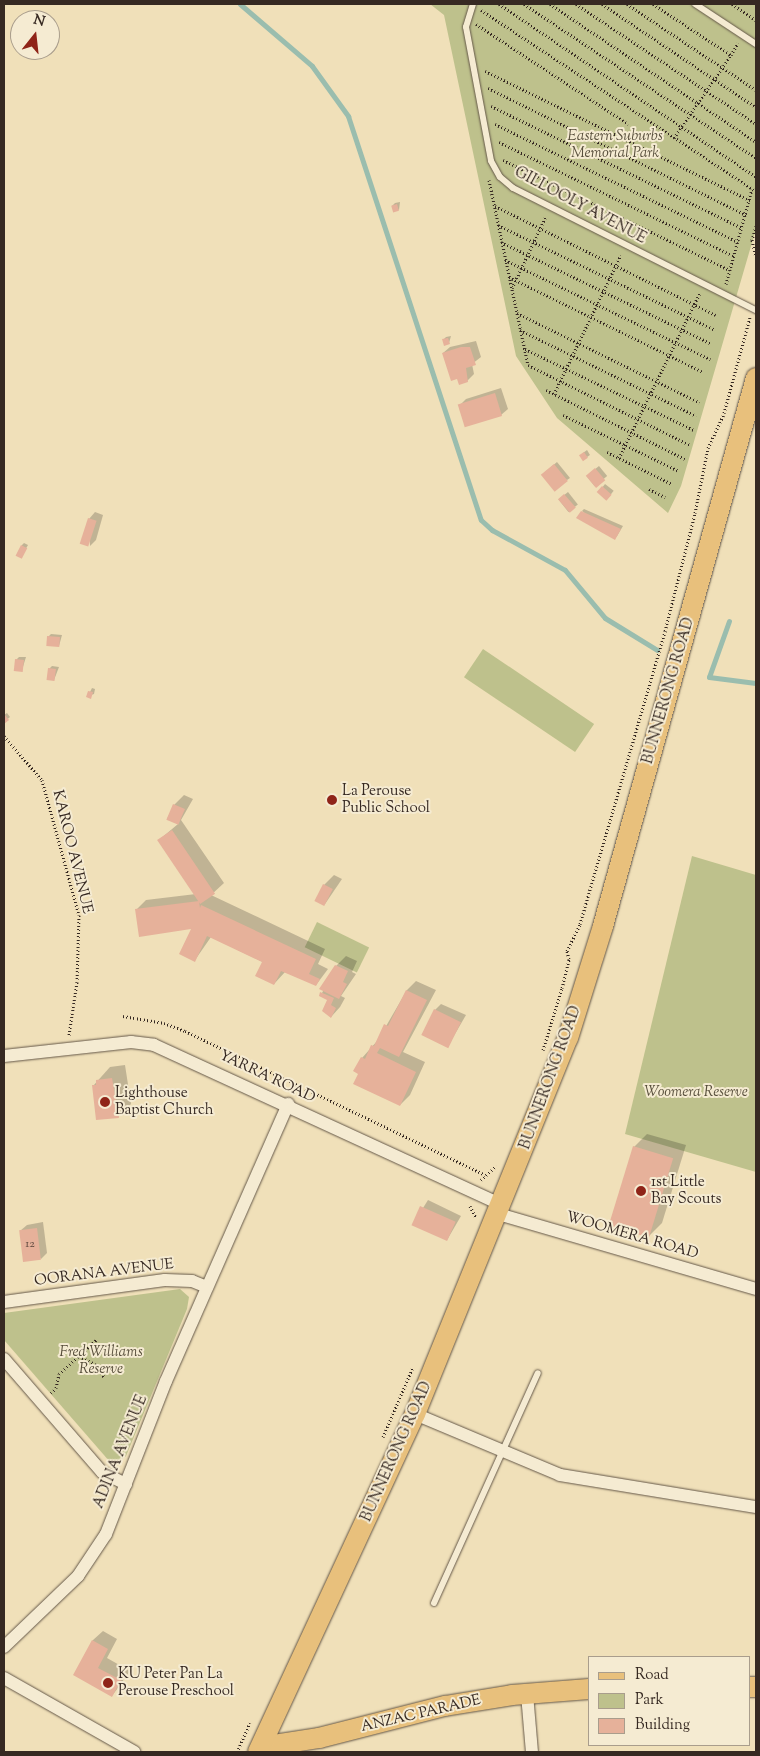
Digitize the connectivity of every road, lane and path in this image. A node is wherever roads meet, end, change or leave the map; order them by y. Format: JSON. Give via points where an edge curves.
{"nodes":[{"id":1,"x":473,"y":4,"type":"edge"},
{"id":2,"x":483,"y":4,"type":"edge"},
{"id":3,"x":499,"y":4,"type":"edge"},
{"id":4,"x":524,"y":4,"type":"edge"},
{"id":5,"x":550,"y":4,"type":"edge"},
{"id":6,"x":576,"y":4,"type":"edge"},
{"id":7,"x":602,"y":4,"type":"edge"},
{"id":8,"x":627,"y":4,"type":"edge"},
{"id":9,"x":653,"y":4,"type":"edge"},
{"id":10,"x":695,"y":4,"type":"edge"},
{"id":11,"x":732,"y":4,"type":"edge"},
{"id":12,"x":480,"y":9,"type":"junction"},
{"id":13,"x":756,"y":20,"type":"edge"},
{"id":14,"x":473,"y":21,"type":"junction"},
{"id":15,"x":475,"y":32,"type":"dead end"},
{"id":16,"x":738,"y":43,"type":"dead end"},
{"id":17,"x":756,"y":44,"type":"edge"},
{"id":18,"x":731,"y":55,"type":"junction"},
{"id":19,"x":722,"y":67,"type":"junction"},
{"id":20,"x":714,"y":79,"type":"junction"},
{"id":21,"x":487,"y":88,"type":"junction"},
{"id":22,"x":756,"y":90,"type":"edge"},
{"id":23,"x":706,"y":91,"type":"junction"},
{"id":24,"x":698,"y":103,"type":"junction"},
{"id":25,"x":491,"y":106,"type":"junction"},
{"id":26,"x":756,"y":107,"type":"edge"},
{"id":27,"x":690,"y":114,"type":"junction"},
{"id":28,"x":495,"y":124,"type":"junction"},
{"id":29,"x":628,"y":124,"type":"dead end"},
{"id":30,"x":756,"y":124,"type":"edge"},
{"id":31,"x":682,"y":126,"type":"junction"},
{"id":32,"x":674,"y":138,"type":"junction"},
{"id":33,"x":499,"y":142,"type":"junction"},
{"id":34,"x":756,"y":142,"type":"edge"},
{"id":35,"x":756,"y":158,"type":"edge"},
{"id":36,"x":503,"y":160,"type":"junction"},
{"id":37,"x":504,"y":165,"type":"dead end"},
{"id":38,"x":487,"y":171,"type":"dead end"},
{"id":39,"x":756,"y":176,"type":"edge"},
{"id":40,"x":754,"y":190,"type":"edge"},
{"id":41,"x":750,"y":200,"type":"junction"},
{"id":42,"x":494,"y":206,"type":"junction"},
{"id":43,"x":746,"y":215,"type":"junction"},
{"id":44,"x":546,"y":216,"type":"dead end"},
{"id":45,"x":498,"y":225,"type":"junction"},
{"id":46,"x":756,"y":226,"type":"edge"},
{"id":47,"x":742,"y":228,"type":"junction"},
{"id":48,"x":540,"y":229,"type":"junction"},
{"id":49,"x":501,"y":242,"type":"junction"},
{"id":50,"x":534,"y":242,"type":"junction"},
{"id":51,"x":738,"y":242,"type":"junction"},
{"id":52,"x":528,"y":255,"type":"junction"},
{"id":53,"x":622,"y":255,"type":"dead end"},
{"id":54,"x":734,"y":256,"type":"junction"},
{"id":55,"x":756,"y":257,"type":"edge"},
{"id":56,"x":505,"y":260,"type":"junction"},
{"id":57,"x":616,"y":266,"type":"junction"},
{"id":58,"x":522,"y":268,"type":"junction"},
{"id":59,"x":730,"y":270,"type":"junction"},
{"id":60,"x":509,"y":277,"type":"junction"},
{"id":61,"x":610,"y":279,"type":"junction"},
{"id":62,"x":516,"y":280,"type":"junction"},
{"id":63,"x":716,"y":280,"type":"dead end"},
{"id":64,"x":511,"y":289,"type":"junction"},
{"id":65,"x":604,"y":292,"type":"junction"},
{"id":66,"x":700,"y":292,"type":"dead end"},
{"id":67,"x":597,"y":304,"type":"junction"},
{"id":68,"x":694,"y":304,"type":"junction"},
{"id":69,"x":754,"y":310,"type":"edge"},
{"id":70,"x":516,"y":313,"type":"junction"},
{"id":71,"x":716,"y":315,"type":"dead end"},
{"id":72,"x":591,"y":317,"type":"junction"},
{"id":73,"x":688,"y":317,"type":"junction"},
{"id":74,"x":682,"y":329,"type":"junction"},
{"id":75,"x":520,"y":330,"type":"junction"},
{"id":76,"x":715,"y":330,"type":"dead end"},
{"id":77,"x":675,"y":342,"type":"junction"},
{"id":78,"x":579,"y":343,"type":"junction"},
{"id":79,"x":712,"y":344,"type":"dead end"},
{"id":80,"x":524,"y":349,"type":"junction"},
{"id":81,"x":669,"y":355,"type":"junction"},
{"id":82,"x":572,"y":356,"type":"junction"},
{"id":83,"x":710,"y":359,"type":"dead end"},
{"id":84,"x":566,"y":369,"type":"junction"},
{"id":85,"x":703,"y":372,"type":"dead end"},
{"id":86,"x":756,"y":378,"type":"edge"},
{"id":87,"x":656,"y":381,"type":"junction"},
{"id":88,"x":560,"y":382,"type":"junction"},
{"id":89,"x":546,"y":390,"type":"dead end"},
{"id":90,"x":554,"y":394,"type":"junction"},
{"id":91,"x":650,"y":394,"type":"junction"},
{"id":92,"x":699,"y":402,"type":"dead end"},
{"id":93,"x":644,"y":407,"type":"junction"},
{"id":94,"x":563,"y":415,"type":"dead end"},
{"id":95,"x":696,"y":416,"type":"dead end"},
{"id":96,"x":637,"y":420,"type":"junction"},
{"id":97,"x":694,"y":430,"type":"dead end"},
{"id":98,"x":631,"y":432,"type":"junction"},
{"id":99,"x":625,"y":445,"type":"junction"},
{"id":100,"x":690,"y":445,"type":"dead end"},
{"id":101,"x":607,"y":452,"type":"dead end"},
{"id":102,"x":619,"y":458,"type":"junction"},
{"id":103,"x":685,"y":459,"type":"dead end"},
{"id":104,"x":680,"y":471,"type":"dead end"},
{"id":105,"x":672,"y":484,"type":"dead end"},
{"id":106,"x":649,"y":489,"type":"dead end"},
{"id":107,"x":665,"y":497,"type":"dead end"},
{"id":108,"x":4,"y":736,"type":"edge"},
{"id":109,"x":123,"y":1016,"type":"dead end"},
{"id":110,"x":67,"y":1050,"type":"junction"},
{"id":111,"x":4,"y":1056,"type":"edge"},
{"id":112,"x":539,"y":1060,"type":"dead end"},
{"id":113,"x":288,"y":1104,"type":"junction"},
{"id":114,"x":500,"y":1162,"type":"dead end"},
{"id":115,"x":486,"y":1176,"type":"junction"},
{"id":116,"x":476,"y":1193,"type":"junction"},
{"id":117,"x":500,"y":1210,"type":"junction"},
{"id":118,"x":476,"y":1224,"type":"dead end"},
{"id":119,"x":207,"y":1287,"type":"junction"},
{"id":120,"x":756,"y":1289,"type":"edge"},
{"id":121,"x":4,"y":1302,"type":"edge"},
{"id":122,"x":98,"y":1339,"type":"dead end"},
{"id":123,"x":78,"y":1356,"type":"junction"},
{"id":124,"x":4,"y":1359,"type":"edge"},
{"id":125,"x":414,"y":1365,"type":"dead end"},
{"id":126,"x":538,"y":1374,"type":"dead end"},
{"id":127,"x":104,"y":1377,"type":"dead end"},
{"id":128,"x":40,"y":1401,"type":"junction"},
{"id":129,"x":415,"y":1414,"type":"junction"},
{"id":130,"x":382,"y":1438,"type":"dead end"},
{"id":131,"x":501,"y":1452,"type":"junction"},
{"id":132,"x":126,"y":1484,"type":"junction"},
{"id":133,"x":756,"y":1507,"type":"edge"},
{"id":134,"x":434,"y":1603,"type":"dead end"},
{"id":135,"x":4,"y":1647,"type":"edge"},
{"id":136,"x":4,"y":1678,"type":"edge"},
{"id":137,"x":588,"y":1689,"type":"edge"},
{"id":138,"x":527,"y":1694,"type":"junction"},
{"id":139,"x":253,"y":1717,"type":"dead end"},
{"id":140,"x":259,"y":1750,"type":"edge"},
{"id":141,"x":134,"y":1752,"type":"edge"},
{"id":142,"x":236,"y":1752,"type":"edge"},
{"id":143,"x":532,"y":1752,"type":"edge"}],
"edges":[{"from":1,"to":69,"type":"lane","name":"GILLOOLY AVENUE","via":[[466,27],[490,161],[500,177],[513,188]]},
{"from":2,"to":12,"type":"path"},
{"from":3,"to":31,"type":"path"},
{"from":4,"to":27,"type":"path"},
{"from":5,"to":24,"type":"path"},
{"from":6,"to":23,"type":"path"},
{"from":7,"to":20,"type":"path"},
{"from":8,"to":19,"type":"path"},
{"from":9,"to":18,"type":"path"},
{"from":10,"to":17,"type":"lane"},
{"from":11,"to":13,"type":"path"},
{"from":12,"to":14,"type":"path"},
{"from":12,"to":32,"type":"path"},
{"from":14,"to":15,"type":"path"},
{"from":14,"to":29,"type":"path"},
{"from":16,"to":18,"type":"path"},
{"from":18,"to":19,"type":"path"},
{"from":19,"to":20,"type":"path"},
{"from":19,"to":22,"type":"path"},
{"from":20,"to":23,"type":"path"},
{"from":20,"to":26,"type":"path"},
{"from":21,"to":25,"type":"path"},
{"from":21,"to":41,"type":"path","via":[[483,70]]},
{"from":21,"to":43,"type":"path"},
{"from":23,"to":24,"type":"path"},
{"from":23,"to":30,"type":"path"},
{"from":24,"to":27,"type":"path"},
{"from":24,"to":34,"type":"path"},
{"from":25,"to":28,"type":"path"},
{"from":25,"to":47,"type":"path"},
{"from":27,"to":31,"type":"path"},
{"from":27,"to":35,"type":"path"},
{"from":28,"to":33,"type":"path"},
{"from":28,"to":51,"type":"path"},
{"from":31,"to":32,"type":"path"},
{"from":31,"to":39,"type":"path"},
{"from":32,"to":40,"type":"path"},
{"from":33,"to":36,"type":"path"},
{"from":33,"to":54,"type":"path"},
{"from":36,"to":37,"type":"path"},
{"from":36,"to":59,"type":"path"},
{"from":38,"to":42,"type":"path"},
{"from":40,"to":41,"type":"path"},
{"from":41,"to":43,"type":"path"},
{"from":42,"to":45,"type":"path"},
{"from":42,"to":48,"type":"path"},
{"from":43,"to":47,"type":"path"},
{"from":44,"to":48,"type":"path"},
{"from":45,"to":49,"type":"path"},
{"from":45,"to":50,"type":"path"},
{"from":46,"to":55,"type":"path","via":[[752,240]]},
{"from":47,"to":51,"type":"path"},
{"from":48,"to":50,"type":"path"},
{"from":48,"to":57,"type":"path"},
{"from":49,"to":52,"type":"path"},
{"from":49,"to":56,"type":"path"},
{"from":50,"to":52,"type":"path"},
{"from":50,"to":61,"type":"path"},
{"from":51,"to":54,"type":"path"},
{"from":52,"to":58,"type":"path"},
{"from":52,"to":65,"type":"path"},
{"from":53,"to":57,"type":"path"},
{"from":54,"to":59,"type":"path"},
{"from":56,"to":58,"type":"path"},
{"from":56,"to":60,"type":"path"},
{"from":57,"to":61,"type":"path"},
{"from":57,"to":68,"type":"path"},
{"from":58,"to":62,"type":"path"},
{"from":58,"to":67,"type":"path"},
{"from":59,"to":63,"type":"path","via":[[725,284]]},
{"from":60,"to":62,"type":"path"},
{"from":60,"to":64,"type":"path"},
{"from":61,"to":65,"type":"path"},
{"from":61,"to":73,"type":"path"},
{"from":62,"to":64,"type":"path"},
{"from":62,"to":72,"type":"path"},
{"from":64,"to":70,"type":"path"},
{"from":65,"to":67,"type":"path"},
{"from":65,"to":74,"type":"path"},
{"from":66,"to":68,"type":"path"},
{"from":67,"to":72,"type":"path"},
{"from":67,"to":77,"type":"path"},
{"from":68,"to":71,"type":"path"},
{"from":68,"to":73,"type":"path"},
{"from":69,"to":112,"type":"path","via":[[724,413],[708,448],[665,631],[580,924],[567,951],[569,959],[562,988]]},
{"from":70,"to":75,"type":"path"},
{"from":70,"to":78,"type":"path"},
{"from":72,"to":78,"type":"path"},
{"from":72,"to":81,"type":"path"},
{"from":73,"to":74,"type":"path"},
{"from":73,"to":76,"type":"path"},
{"from":74,"to":77,"type":"path"},
{"from":74,"to":79,"type":"path"},
{"from":75,"to":80,"type":"path"},
{"from":75,"to":82,"type":"path"},
{"from":77,"to":81,"type":"path"},
{"from":77,"to":83,"type":"path"},
{"from":78,"to":82,"type":"path"},
{"from":78,"to":87,"type":"path"},
{"from":80,"to":84,"type":"path"},
{"from":80,"to":88,"type":"path","via":[[528,365]]},
{"from":81,"to":85,"type":"path"},
{"from":81,"to":87,"type":"path"},
{"from":82,"to":84,"type":"path"},
{"from":82,"to":91,"type":"path"},
{"from":84,"to":88,"type":"path"},
{"from":84,"to":93,"type":"path"},
{"from":86,"to":117,"type":"main road","name":"BUNNERONG ROAD","via":[[603,926],[568,1038]]},
{"from":87,"to":91,"type":"path"},
{"from":87,"to":92,"type":"path"},
{"from":88,"to":90,"type":"path"},
{"from":88,"to":96,"type":"path"},
{"from":89,"to":90,"type":"path"},
{"from":90,"to":98,"type":"path"},
{"from":91,"to":93,"type":"path"},
{"from":91,"to":95,"type":"path"},
{"from":93,"to":96,"type":"path"},
{"from":93,"to":97,"type":"path"},
{"from":94,"to":99,"type":"path"},
{"from":96,"to":98,"type":"path"},
{"from":96,"to":100,"type":"path"},
{"from":98,"to":99,"type":"path"},
{"from":98,"to":103,"type":"path"},
{"from":99,"to":102,"type":"path"},
{"from":99,"to":104,"type":"path"},
{"from":101,"to":102,"type":"path"},
{"from":102,"to":105,"type":"path"},
{"from":106,"to":107,"type":"path"},
{"from":108,"to":110,"type":"path","name":"KAROO AVENUE","via":[[42,780],[79,915],[77,982]]},
{"from":109,"to":115,"type":"path","via":[[164,1023],[185,1031]]},
{"from":110,"to":111,"type":"street","name":"YARRA ROAD"},
{"from":110,"to":113,"type":"street","name":"YARRA ROAD","via":[[131,1042],[154,1045]]},
{"from":113,"to":116,"type":"street","name":"YARRA ROAD"},
{"from":113,"to":119,"type":"street","name":"ADINA AVENUE"},
{"from":114,"to":115,"type":"path"},
{"from":115,"to":116,"type":"path","via":[[481,1178]]},
{"from":116,"to":117,"type":"street","name":"YARRA ROAD"},
{"from":116,"to":118,"type":"path","via":[[470,1205]]},
{"from":117,"to":120,"type":"street","name":"WOOMERA ROAD"},
{"from":117,"to":129,"type":"main road","name":"BUNNERONG ROAD"},
{"from":119,"to":121,"type":"street","name":"OORANA AVENUE","via":[[192,1281],[165,1280]]},
{"from":119,"to":132,"type":"street","name":"ADINA AVENUE"},
{"from":122,"to":123,"type":"path"},
{"from":123,"to":127,"type":"path","via":[[96,1364]]},
{"from":123,"to":128,"type":"path","via":[[59,1374],[56,1388]]},
{"from":124,"to":128,"type":"street"},
{"from":125,"to":130,"type":"path"},
{"from":126,"to":131,"type":"lane"},
{"from":128,"to":132,"type":"street","via":[[102,1472]]},
{"from":129,"to":131,"type":"street"},
{"from":129,"to":140,"type":"main road","name":"BUNNERONG ROAD"},
{"from":131,"to":133,"type":"street","via":[[560,1475]]},
{"from":131,"to":134,"type":"lane"},
{"from":132,"to":135,"type":"street","name":"ADINA AVENUE","via":[[94,1556]]},
{"from":136,"to":141,"type":"street"},
{"from":137,"to":138,"type":"main road","name":"ANZAC PARADE"},
{"from":138,"to":140,"type":"main road","name":"ANZAC PARADE","via":[[444,1706]]},
{"from":138,"to":143,"type":"street"},
{"from":139,"to":142,"type":"path"}]}
